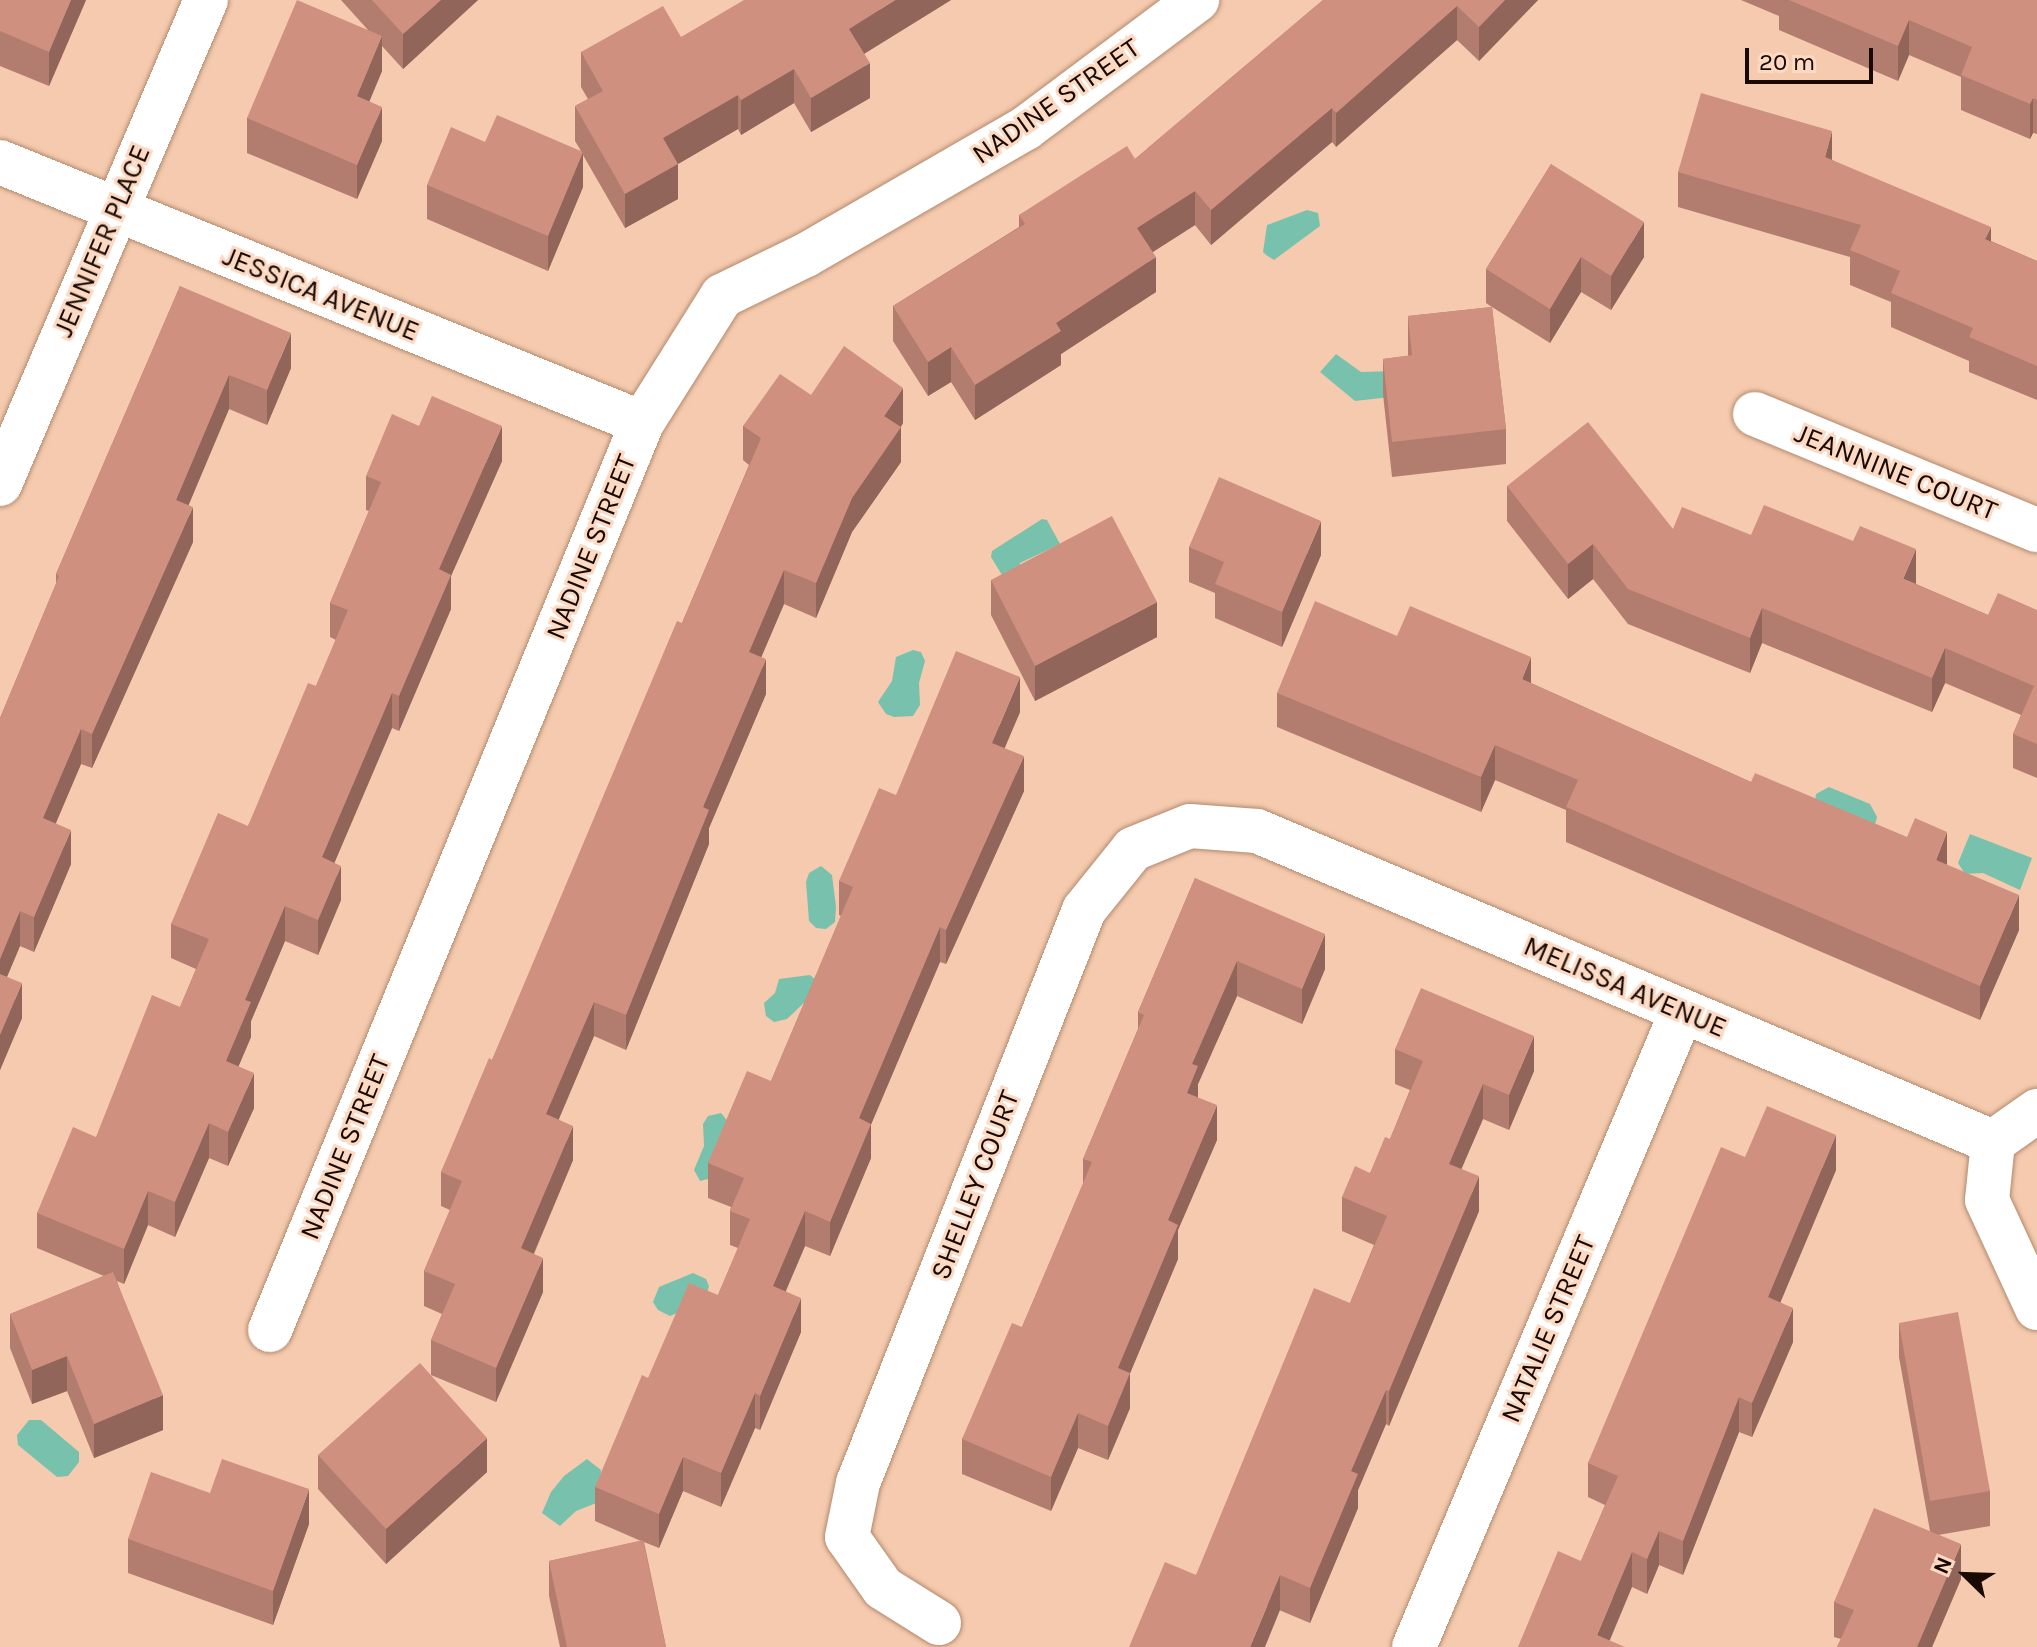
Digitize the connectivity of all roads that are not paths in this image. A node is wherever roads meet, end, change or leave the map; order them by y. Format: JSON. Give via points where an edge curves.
{"nodes":[{"id":1,"x":206,"y":0,"type":"edge"},
{"id":2,"x":1197,"y":0,"type":"edge"},
{"id":3,"x":0,"y":162,"type":"edge"},
{"id":4,"x":114,"y":210,"type":"junction"},
{"id":5,"x":1755,"y":414,"type":"dead end"},
{"id":6,"x":642,"y":423,"type":"junction"},
{"id":7,"x":0,"y":484,"type":"edge"},
{"id":8,"x":2037,"y":530,"type":"edge"},
{"id":9,"x":1257,"y":831,"type":"joint"},
{"id":10,"x":1682,"y":1011,"type":"junction"},
{"id":11,"x":2037,"y":1111,"type":"edge"},
{"id":12,"x":1993,"y":1142,"type":"junction"},
{"id":13,"x":2037,"y":1308,"type":"edge"},
{"id":14,"x":270,"y":1330,"type":"dead end"},
{"id":15,"x":939,"y":1623,"type":"dead end"},
{"id":16,"x":1414,"y":1647,"type":"edge"}],
"edges":[{"from":1,"to":4,"type":"street","name":"JENNIFER PLACE"},
{"from":2,"to":6,"type":"street","name":"NADINE STREET","via":[[1026,128],[806,255],[722,296]]},
{"from":3,"to":4,"type":"street","name":"JESSICA AVENUE"},
{"from":4,"to":6,"type":"street","name":"JESSICA AVENUE"},
{"from":4,"to":7,"type":"street","name":"JENNIFER PLACE"},
{"from":5,"to":8,"type":"street","name":"JEANNINE COURT"},
{"from":6,"to":14,"type":"street","name":"NADINE STREET"},
{"from":9,"to":10,"type":"street","name":"MELISSA AVENUE"},
{"from":9,"to":15,"type":"street","name":"SHELLEY COURT","via":[[1190,826],[1133,849],[1084,910],[858,1483],[847,1537],[883,1588]]},
{"from":10,"to":12,"type":"street","name":"MELISSA AVENUE"},
{"from":10,"to":16,"type":"street","name":"NATALIE STREET"},
{"from":11,"to":12,"type":"street"},
{"from":12,"to":13,"type":"street","via":[[1987,1200]]}]}
